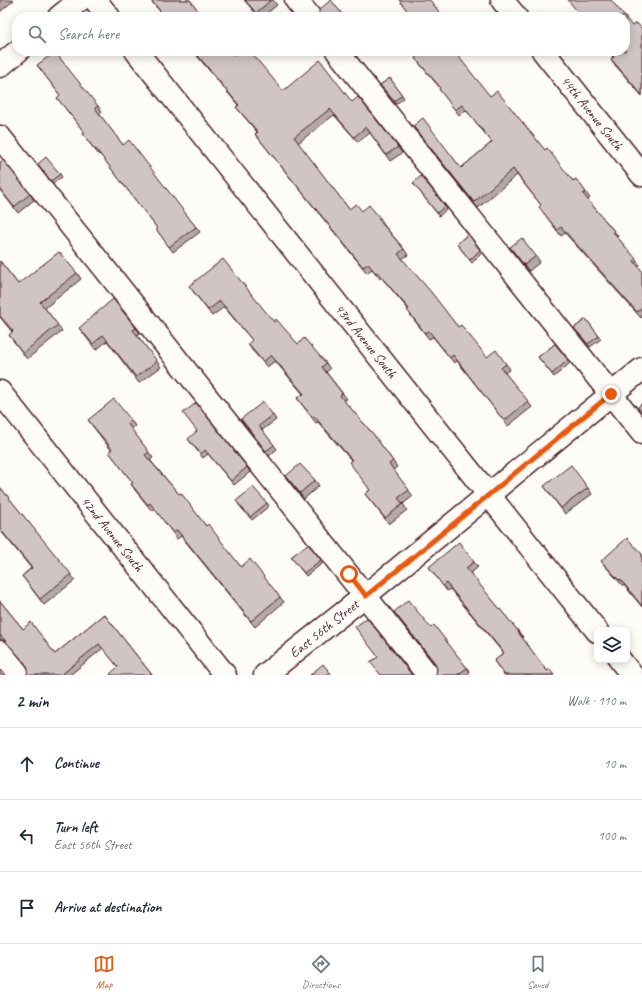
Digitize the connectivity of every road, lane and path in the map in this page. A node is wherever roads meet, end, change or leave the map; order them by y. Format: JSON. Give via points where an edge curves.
{"nodes":[{"id":1,"x":80,"y":0,"type":"edge"},
{"id":2,"x":95,"y":0,"type":"edge"},
{"id":3,"x":296,"y":0,"type":"edge"},
{"id":4,"x":502,"y":0,"type":"edge"},
{"id":5,"x":65,"y":12,"type":"edge"},
{"id":6,"x":105,"y":12,"type":"edge"},
{"id":7,"x":306,"y":12,"type":"edge"},
{"id":8,"x":512,"y":12,"type":"edge"},
{"id":9,"x":12,"y":56,"type":"edge"},
{"id":10,"x":140,"y":56,"type":"edge"},
{"id":11,"x":341,"y":56,"type":"edge"},
{"id":12,"x":547,"y":56,"type":"edge"},
{"id":13,"x":0,"y":66,"type":"edge"},
{"id":14,"x":0,"y":137,"type":"edge"},
{"id":15,"x":642,"y":175,"type":"edge"},
{"id":16,"x":642,"y":369,"type":"edge"},
{"id":17,"x":0,"y":392,"type":"edge"},
{"id":18,"x":611,"y":394,"type":"junction"},
{"id":19,"x":642,"y":433,"type":"edge"},
{"id":20,"x":488,"y":494,"type":"junction"},
{"id":21,"x":366,"y":596,"type":"junction"},
{"id":22,"x":594,"y":627,"type":"edge"},
{"id":23,"x":0,"y":652,"type":"edge"},
{"id":24,"x":622,"y":663,"type":"edge"},
{"id":25,"x":19,"y":675,"type":"edge"},
{"id":26,"x":225,"y":675,"type":"edge"},
{"id":27,"x":265,"y":675,"type":"edge"},
{"id":28,"x":428,"y":675,"type":"edge"},
{"id":29,"x":632,"y":675,"type":"edge"}],
"edges":[{"from":1,"to":5,"type":"street"},
{"from":2,"to":6,"type":"street"},
{"from":3,"to":7,"type":"street"},
{"from":4,"to":8,"type":"street"},
{"from":9,"to":13,"type":"street"},
{"from":10,"to":20,"type":"street","name":"43rd Avenue South"},
{"from":11,"to":18,"type":"street"},
{"from":12,"to":15,"type":"street","name":"44th Avenue South"},
{"from":14,"to":21,"type":"street"},
{"from":16,"to":18,"type":"street","name":"East 56th Street"},
{"from":17,"to":26,"type":"street","name":"42nd Avenue South"},
{"from":18,"to":19,"type":"street"},
{"from":18,"to":20,"type":"street","name":"East 56th Street"},
{"from":20,"to":21,"type":"street","name":"East 56th Street"},
{"from":20,"to":22,"type":"street","name":"43rd Avenue South"},
{"from":21,"to":27,"type":"street","name":"East 56th Street"},
{"from":21,"to":28,"type":"street"},
{"from":23,"to":25,"type":"street"},
{"from":24,"to":29,"type":"street"}]}
